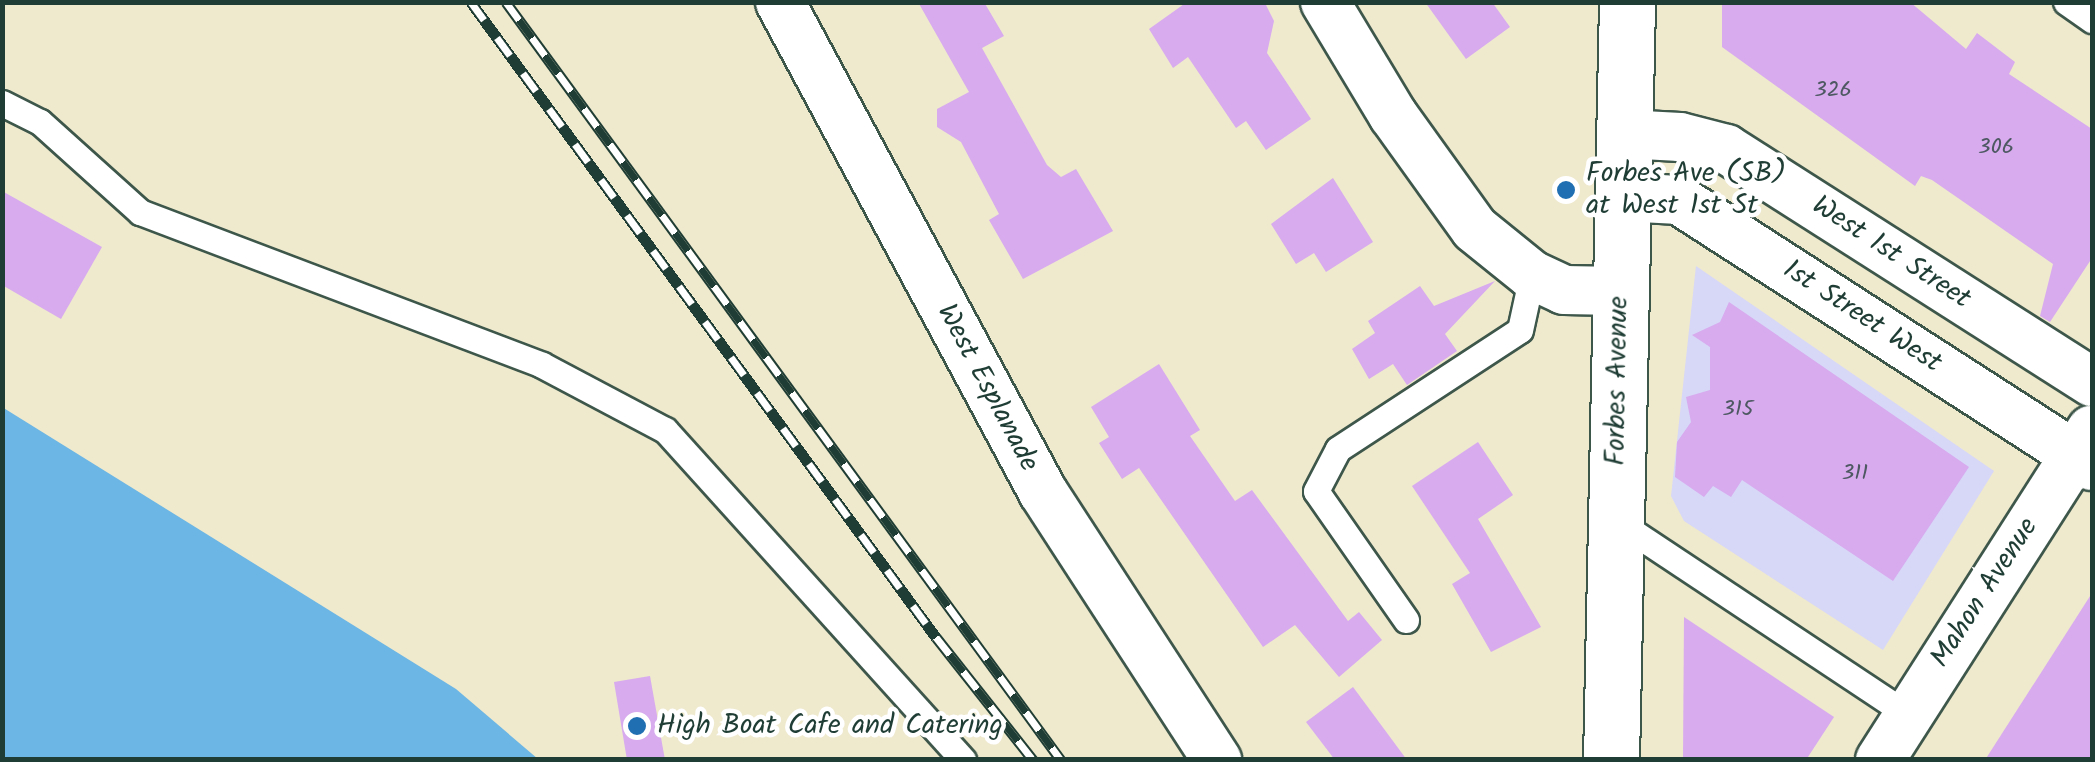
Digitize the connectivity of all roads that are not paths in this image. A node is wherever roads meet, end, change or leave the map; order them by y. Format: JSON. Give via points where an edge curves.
{"nodes":[{"id":1,"x":780,"y":2,"type":"edge"},
{"id":2,"x":1325,"y":2,"type":"edge"},
{"id":3,"x":1627,"y":2,"type":"edge"},
{"id":4,"x":2066,"y":2,"type":"edge"},
{"id":5,"x":2092,"y":20,"type":"edge"},
{"id":6,"x":2,"y":102,"type":"edge"},
{"id":7,"x":1624,"y":134,"type":"junction"},
{"id":8,"x":1622,"y":196,"type":"junction"},
{"id":9,"x":1532,"y":275,"type":"junction"},
{"id":10,"x":1620,"y":291,"type":"junction"},
{"id":11,"x":2092,"y":382,"type":"edge"},
{"id":12,"x":2087,"y":449,"type":"edge"},
{"id":13,"x":1615,"y":520,"type":"junction"},
{"id":14,"x":1406,"y":620,"type":"dead end"},
{"id":15,"x":1906,"y":714,"type":"junction"},
{"id":16,"x":963,"y":760,"type":"edge"},
{"id":17,"x":1217,"y":760,"type":"edge"},
{"id":18,"x":1611,"y":760,"type":"edge"},
{"id":19,"x":1880,"y":760,"type":"edge"}],
"edges":[{"from":1,"to":17,"type":"street","name":"West Esplanade","via":[[1043,492]]},
{"from":2,"to":9,"type":"street","via":[[1392,116],[1475,228]]},
{"from":3,"to":7,"type":"main road","name":"Forbes Avenue"},
{"from":4,"to":5,"type":"lane"},
{"from":6,"to":16,"type":"lane","via":[[40,122],[140,212],[542,365],[664,430]]},
{"from":7,"to":8,"type":"main road","name":"Forbes Avenue"},
{"from":7,"to":11,"type":"street","name":"West 1st Street","via":[[1680,136],[1726,149]]},
{"from":8,"to":10,"type":"main road","name":"Forbes Avenue"},
{"from":8,"to":12,"type":"street","name":"1st Street West","via":[[1679,200]]},
{"from":9,"to":10,"type":"street","via":[[1564,290]]},
{"from":9,"to":14,"type":"lane","via":[[1520,330],[1338,449],[1316,491]]},
{"from":10,"to":13,"type":"main road","name":"Forbes Avenue"},
{"from":12,"to":15,"type":"street","name":"Mahon Avenue"},
{"from":13,"to":15,"type":"lane"},
{"from":13,"to":18,"type":"main road","name":"Forbes Avenue"},
{"from":15,"to":19,"type":"street","name":"Mahon Avenue"}]}
